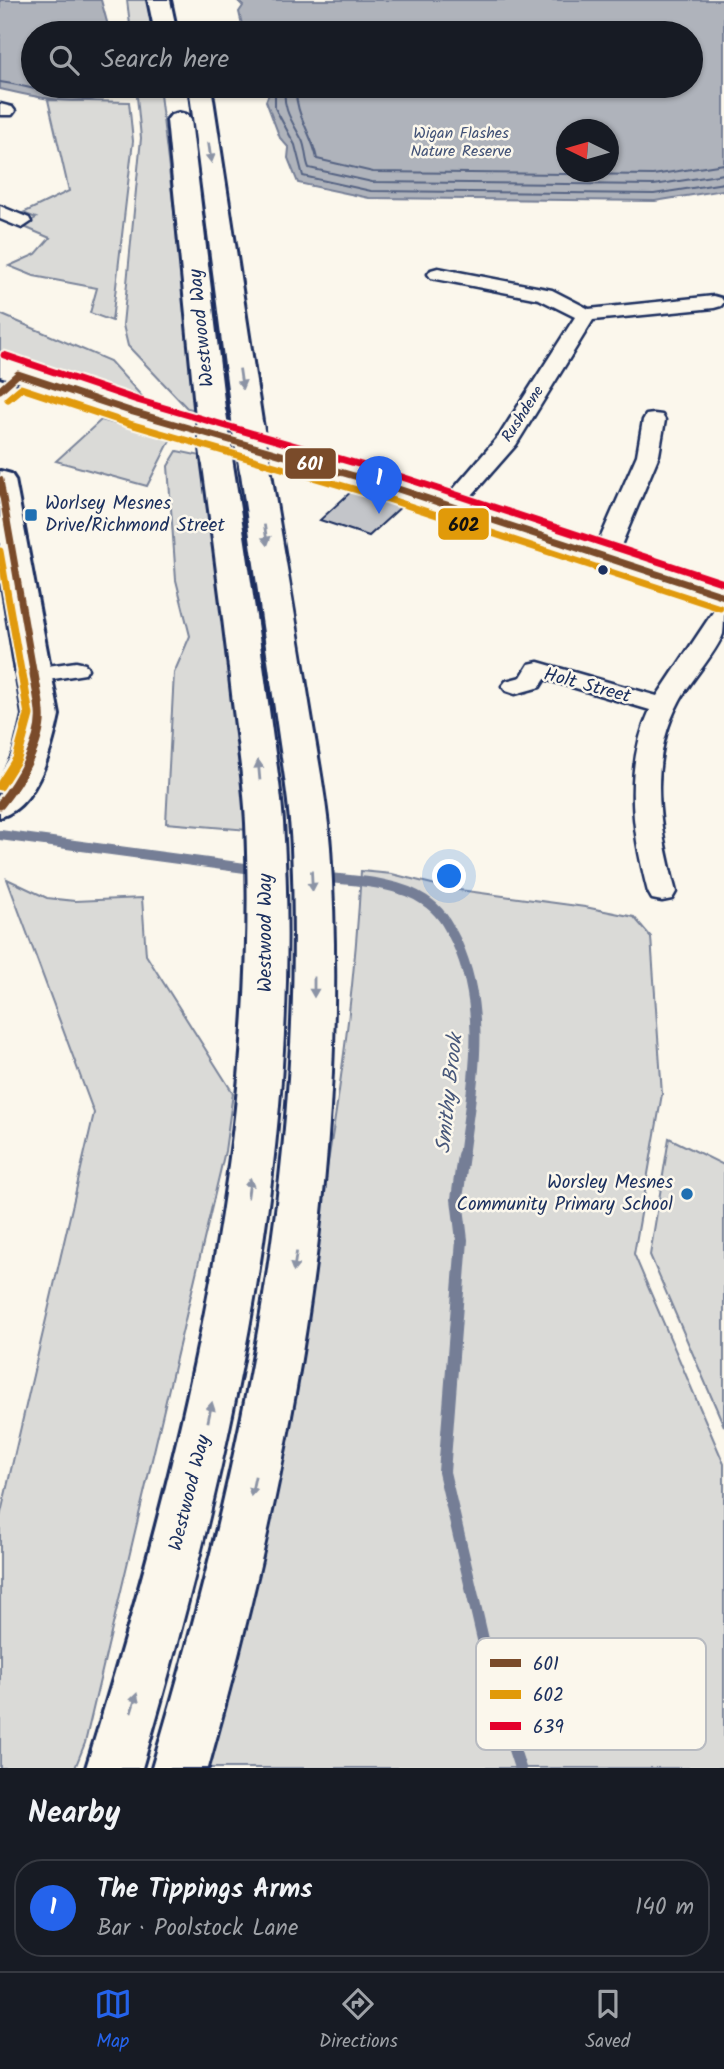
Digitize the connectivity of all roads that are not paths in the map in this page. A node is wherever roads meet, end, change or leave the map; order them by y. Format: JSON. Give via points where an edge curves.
{"nodes":[{"id":1,"x":159,"y":0,"type":"edge"},
{"id":2,"x":163,"y":21,"type":"edge"},
{"id":3,"x":177,"y":98,"type":"edge"},
{"id":4,"x":202,"y":98,"type":"edge"},
{"id":5,"x":0,"y":212,"type":"edge"},
{"id":6,"x":22,"y":222,"type":"dead end"},
{"id":7,"x":453,"y":272,"type":"dead end"},
{"id":8,"x":714,"y":302,"type":"dead end"},
{"id":9,"x":586,"y":316,"type":"junction"},
{"id":10,"x":6,"y":377,"type":"edge"},
{"id":11,"x":654,"y":420,"type":"dead end"},
{"id":12,"x":0,"y":480,"type":"edge"},
{"id":13,"x":450,"y":506,"type":"junction"},
{"id":14,"x":605,"y":555,"type":"junction"},
{"id":15,"x":8,"y":577,"type":"edge"},
{"id":16,"x":724,"y":596,"type":"edge"},
{"id":17,"x":724,"y":614,"type":"edge"},
{"id":18,"x":35,"y":674,"type":"junction"},
{"id":19,"x":515,"y":686,"type":"dead end"},
{"id":20,"x":78,"y":694,"type":"dead end"},
{"id":21,"x":664,"y":706,"type":"junction"},
{"id":22,"x":0,"y":805,"type":"edge"},
{"id":23,"x":663,"y":892,"type":"dead end"},
{"id":24,"x":114,"y":1768,"type":"edge"},
{"id":25,"x":180,"y":1768,"type":"edge"}],
"edges":[{"from":1,"to":2,"type":"main road"},
{"from":24,"to":3,"type":"main road","name":"Westwood Way","one_way":true,"bridge":true,"via":[[210,1415],[237,1273],[266,1021],[265,838],[211,417]]},
{"from":4,"to":25,"type":"main road","name":"Westwood Way","one_way":true,"bridge":true,"via":[[300,758],[314,918],[314,1022],[296,1256],[271,1402],[247,1517]]},
{"from":5,"to":6,"type":"street"},
{"from":7,"to":9,"type":"street","via":[[545,294]]},
{"from":8,"to":9,"type":"street"},
{"from":9,"to":13,"type":"street","name":"Rushdene","via":[[508,440]]},
{"from":10,"to":13,"type":"main road"},
{"from":11,"to":14,"type":"street","via":[[648,456]]},
{"from":12,"to":15,"type":"main road"},
{"from":13,"to":14,"type":"main road"},
{"from":14,"to":16,"type":"main road"},
{"from":15,"to":18,"type":"main road"},
{"from":17,"to":21,"type":"street"},
{"from":18,"to":20,"type":"street","via":[[76,663]]},
{"from":18,"to":22,"type":"main road","via":[[41,715],[34,753],[24,775]]},
{"from":19,"to":21,"type":"street","name":"Holt Street","via":[[531,682],[533,662]]},
{"from":21,"to":23,"type":"street","via":[[645,762],[649,846]]}]}
